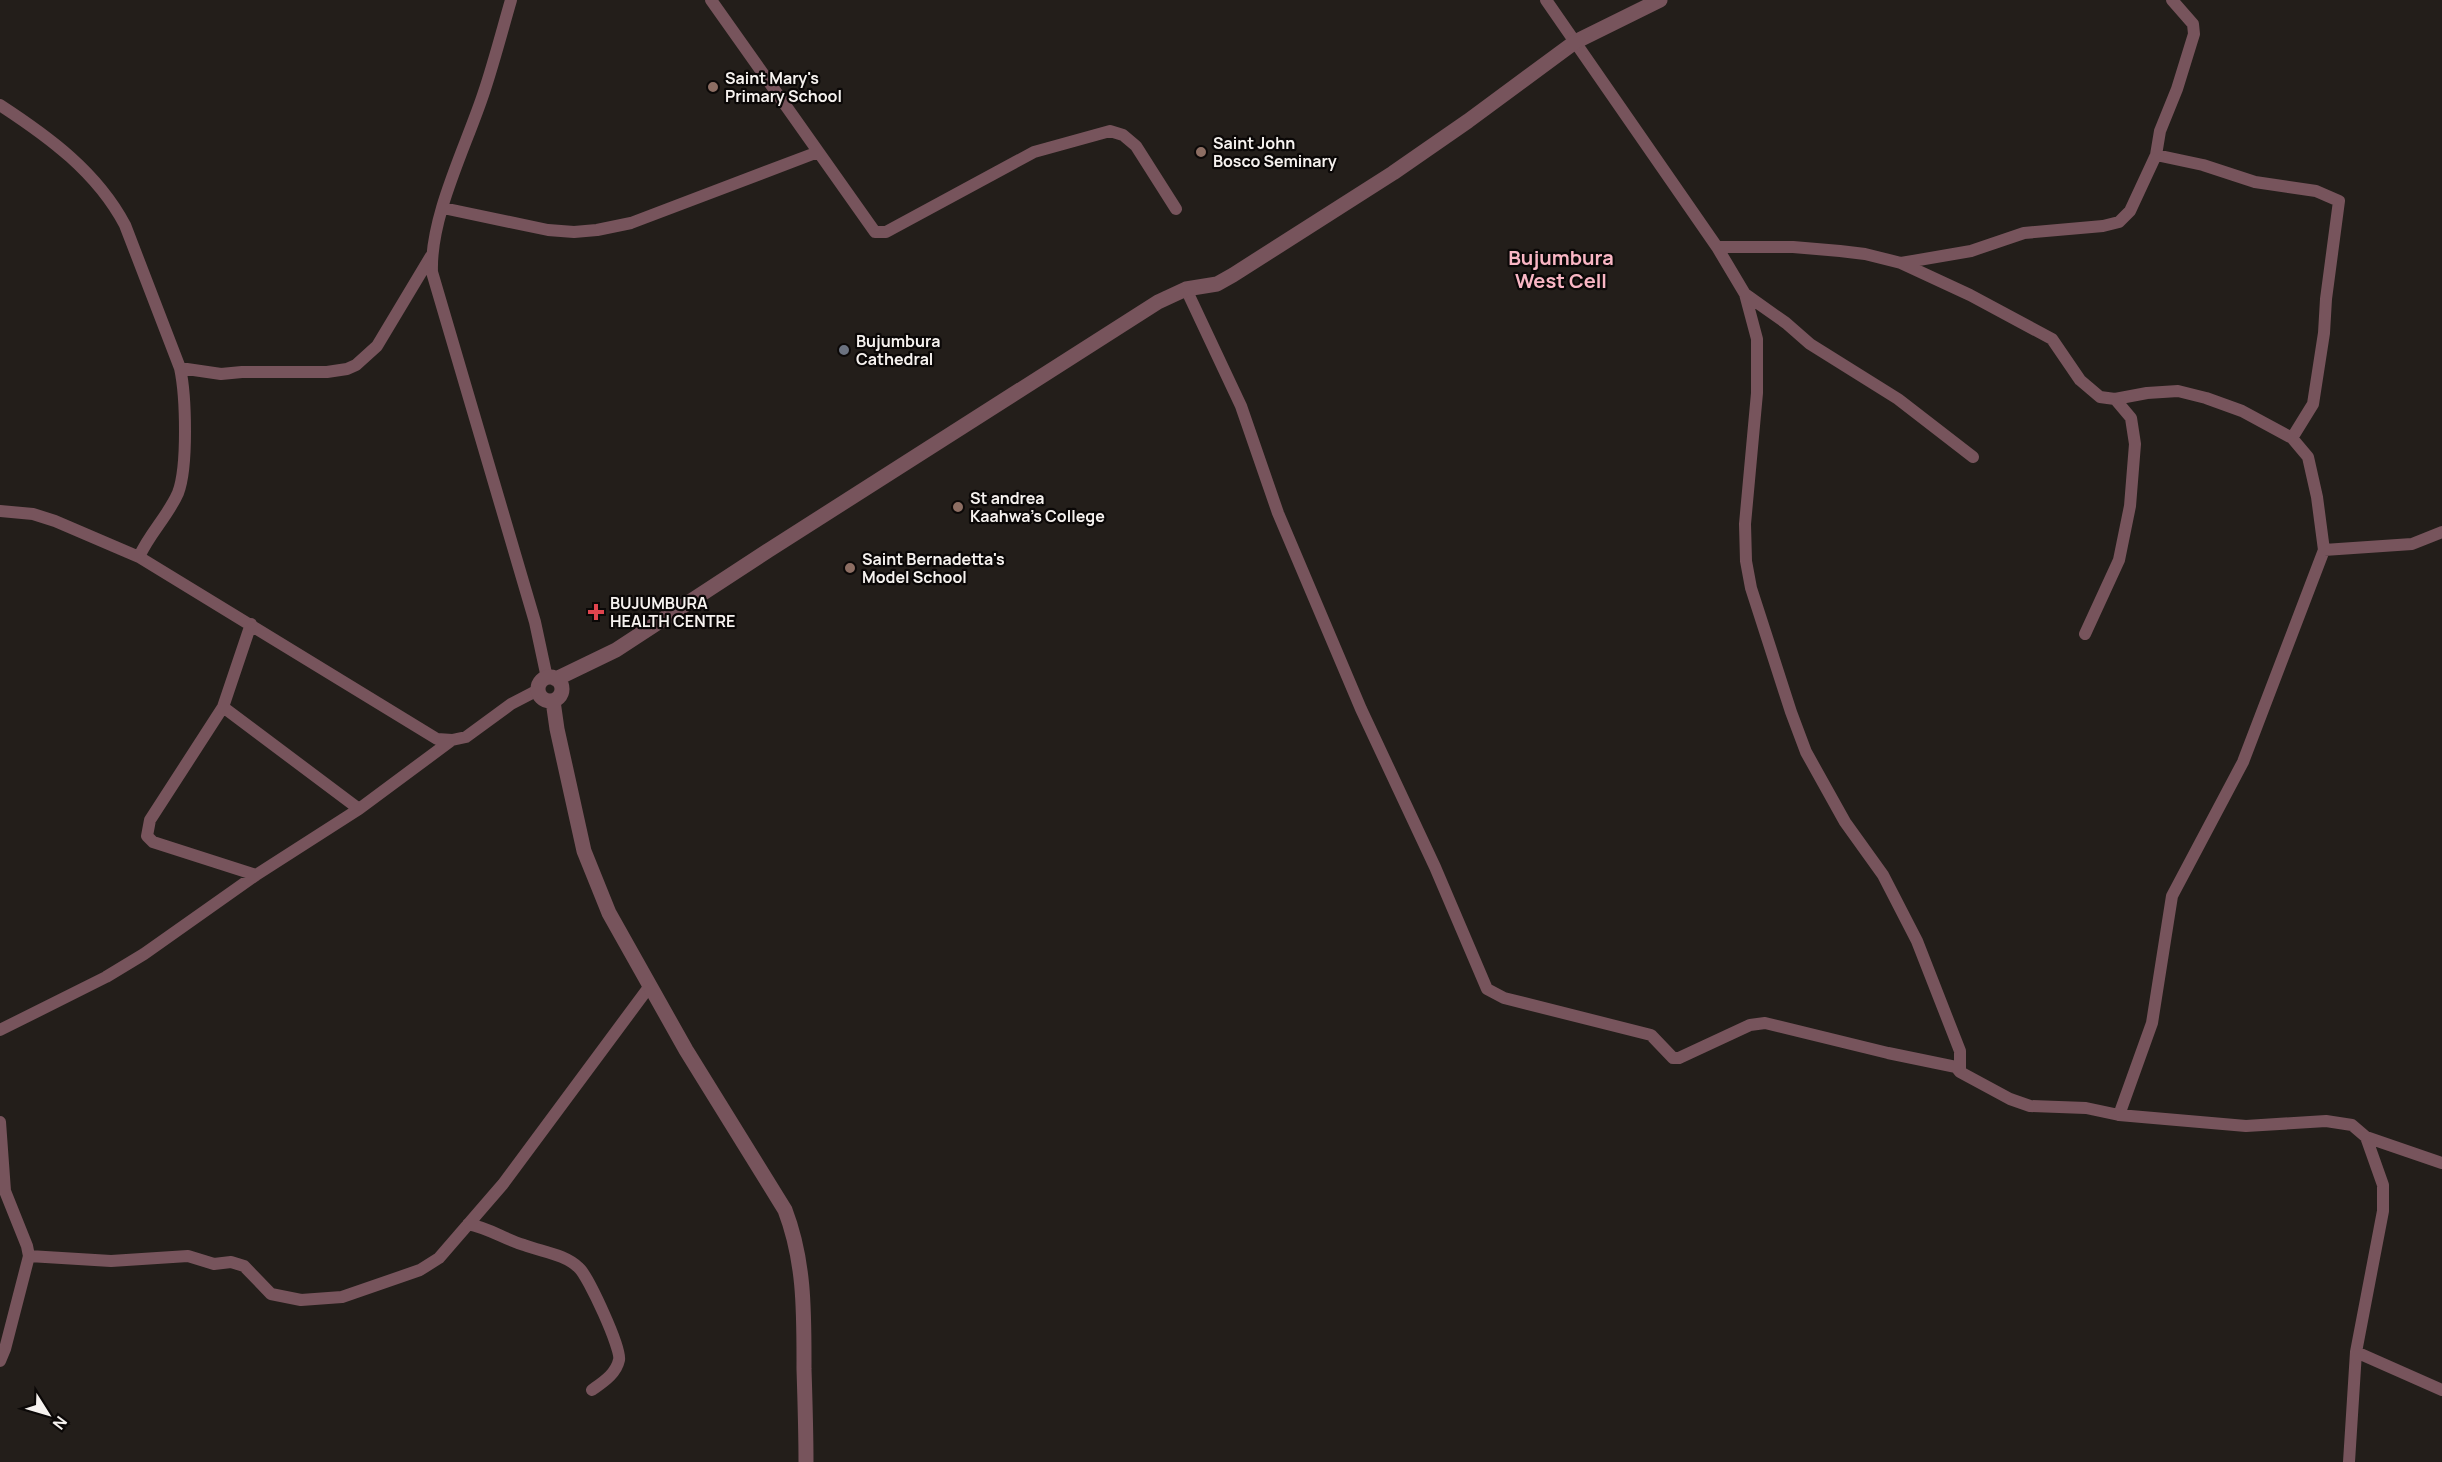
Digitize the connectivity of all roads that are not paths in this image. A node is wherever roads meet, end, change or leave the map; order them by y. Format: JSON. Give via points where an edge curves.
{"nodes":[{"id":1,"x":512,"y":0,"type":"edge"},
{"id":2,"x":711,"y":0,"type":"edge"},
{"id":3,"x":1546,"y":0,"type":"edge"},
{"id":4,"x":1660,"y":0,"type":"edge"},
{"id":5,"x":2172,"y":0,"type":"edge"},
{"id":6,"x":1575,"y":42,"type":"junction"},
{"id":7,"x":0,"y":105,"type":"edge"},
{"id":8,"x":818,"y":152,"type":"junction"},
{"id":9,"x":2156,"y":155,"type":"junction"},
{"id":10,"x":443,"y":208,"type":"junction"},
{"id":11,"x":1176,"y":209,"type":"dead end"},
{"id":12,"x":1717,"y":248,"type":"junction"},
{"id":13,"x":432,"y":255,"type":"junction"},
{"id":14,"x":1901,"y":263,"type":"junction"},
{"id":15,"x":1186,"y":290,"type":"junction"},
{"id":16,"x":1745,"y":294,"type":"junction"},
{"id":17,"x":180,"y":368,"type":"junction"},
{"id":18,"x":2115,"y":399,"type":"junction"},
{"id":19,"x":2292,"y":438,"type":"junction"},
{"id":20,"x":1973,"y":457,"type":"dead end"},
{"id":21,"x":0,"y":511,"type":"edge"},
{"id":22,"x":2442,"y":532,"type":"edge"},
{"id":23,"x":2324,"y":550,"type":"junction"},
{"id":24,"x":139,"y":557,"type":"junction"},
{"id":25,"x":250,"y":624,"type":"junction"},
{"id":26,"x":2085,"y":634,"type":"dead end"},
{"id":27,"x":547,"y":682,"type":"junction"},
{"id":28,"x":553,"y":701,"type":"junction"},
{"id":29,"x":223,"y":707,"type":"junction"},
{"id":30,"x":452,"y":740,"type":"junction"},
{"id":31,"x":359,"y":809,"type":"junction"},
{"id":32,"x":256,"y":875,"type":"junction"},
{"id":33,"x":650,"y":987,"type":"junction"},
{"id":34,"x":0,"y":1030,"type":"edge"},
{"id":35,"x":1960,"y":1072,"type":"junction"},
{"id":36,"x":2120,"y":1115,"type":"junction"},
{"id":37,"x":0,"y":1122,"type":"edge"},
{"id":38,"x":2366,"y":1137,"type":"junction"},
{"id":39,"x":2,"y":1162,"type":"edge"},
{"id":40,"x":2442,"y":1163,"type":"edge"},
{"id":41,"x":468,"y":1224,"type":"junction"},
{"id":42,"x":29,"y":1256,"type":"junction"},
{"id":43,"x":2356,"y":1352,"type":"junction"},
{"id":44,"x":0,"y":1361,"type":"edge"},
{"id":45,"x":592,"y":1390,"type":"dead end"},
{"id":46,"x":2442,"y":1390,"type":"edge"},
{"id":47,"x":806,"y":1462,"type":"edge"},
{"id":48,"x":2349,"y":1462,"type":"edge"}],
"edges":[{"from":1,"to":10,"type":"street"},
{"from":2,"to":8,"type":"street"},
{"from":3,"to":6,"type":"street"},
{"from":4,"to":6,"type":"street"},
{"from":5,"to":9,"type":"street","via":[[2193,24],[2193,34],[2160,130]]},
{"from":6,"to":12,"type":"street"},
{"from":6,"to":15,"type":"street","via":[[1402,166],[1233,275],[1217,284]]},
{"from":7,"to":17,"type":"street","via":[[61,147],[115,205]]},
{"from":8,"to":10,"type":"street","via":[[632,223],[597,230],[548,230]]},
{"from":8,"to":11,"type":"street","via":[[871,227],[880,233],[1034,152],[1110,131],[1123,135],[1136,146]]},
{"from":9,"to":14,"type":"street","via":[[2130,211],[2119,222],[2024,233],[1971,250]]},
{"from":9,"to":19,"type":"street","via":[[2255,182],[2316,191],[2339,201],[2313,404]]},
{"from":10,"to":13,"type":"street"},
{"from":12,"to":14,"type":"street","via":[[1793,247],[1865,254]]},
{"from":12,"to":16,"type":"street"},
{"from":13,"to":17,"type":"street","via":[[377,346],[356,365],[327,372],[221,374]]},
{"from":13,"to":27,"type":"street","via":[[432,272],[535,622]]},
{"from":14,"to":18,"type":"street","via":[[2052,339],[2080,380],[2100,397]]},
{"from":15,"to":27,"type":"street","via":[[1158,302],[616,650]]},
{"from":15,"to":35,"type":"street","via":[[1241,406],[1278,513],[1487,989],[1504,998],[1651,1035],[1673,1058],[1750,1025],[1765,1023],[1956,1067]]},
{"from":16,"to":20,"type":"street","via":[[1810,344],[1898,399]]},
{"from":16,"to":35,"type":"street","via":[[1757,339],[1757,393],[1745,524],[1751,588],[1806,752],[1845,822],[1883,875],[1917,941],[1960,1051]]},
{"from":17,"to":24,"type":"street","via":[[184,391],[180,486]]},
{"from":18,"to":19,"type":"street","via":[[2178,391],[2242,411]]},
{"from":18,"to":26,"type":"street","via":[[2131,418],[2136,444],[2130,506],[2119,560]]},
{"from":19,"to":23,"type":"street","via":[[2308,457]]},
{"from":21,"to":24,"type":"street","via":[[55,521]]},
{"from":22,"to":23,"type":"street","via":[[2412,544]]},
{"from":23,"to":36,"type":"street","via":[[2243,762],[2172,896],[2152,1023]]},
{"from":24,"to":25,"type":"street"},
{"from":25,"to":29,"type":"street"},
{"from":25,"to":30,"type":"street","via":[[437,739]]},
{"from":27,"to":28,"type":"street","via":[[545,701]]},
{"from":27,"to":28,"type":"street","via":[[561,684],[559,698]]},
{"from":27,"to":30,"type":"street","via":[[466,736]]},
{"from":28,"to":33,"type":"street","via":[[584,851],[609,914]]},
{"from":29,"to":31,"type":"street"},
{"from":29,"to":32,"type":"street","via":[[150,820],[147,836],[153,842]]},
{"from":30,"to":31,"type":"street"},
{"from":31,"to":32,"type":"street"},
{"from":32,"to":34,"type":"street","via":[[144,954]]},
{"from":33,"to":41,"type":"street","via":[[503,1184]]},
{"from":33,"to":47,"type":"street","via":[[785,1210],[794,1233],[804,1302]]},
{"from":35,"to":36,"type":"street","via":[[2030,1106],[2086,1108]]},
{"from":36,"to":38,"type":"street","via":[[2246,1126],[2326,1121],[2352,1125]]},
{"from":37,"to":39,"type":"street"},
{"from":38,"to":40,"type":"street"},
{"from":38,"to":43,"type":"street","via":[[2383,1185],[2383,1211]]},
{"from":39,"to":42,"type":"street","via":[[5,1191]]},
{"from":41,"to":42,"type":"street","via":[[439,1258],[420,1269],[342,1297],[301,1300],[272,1294],[244,1266],[231,1262],[214,1264],[188,1256],[111,1261]]},
{"from":41,"to":45,"type":"street","via":[[556,1255],[578,1266],[587,1278],[620,1352],[616,1368]]},
{"from":42,"to":44,"type":"street"},
{"from":43,"to":46,"type":"street"},
{"from":43,"to":48,"type":"street"}]}
